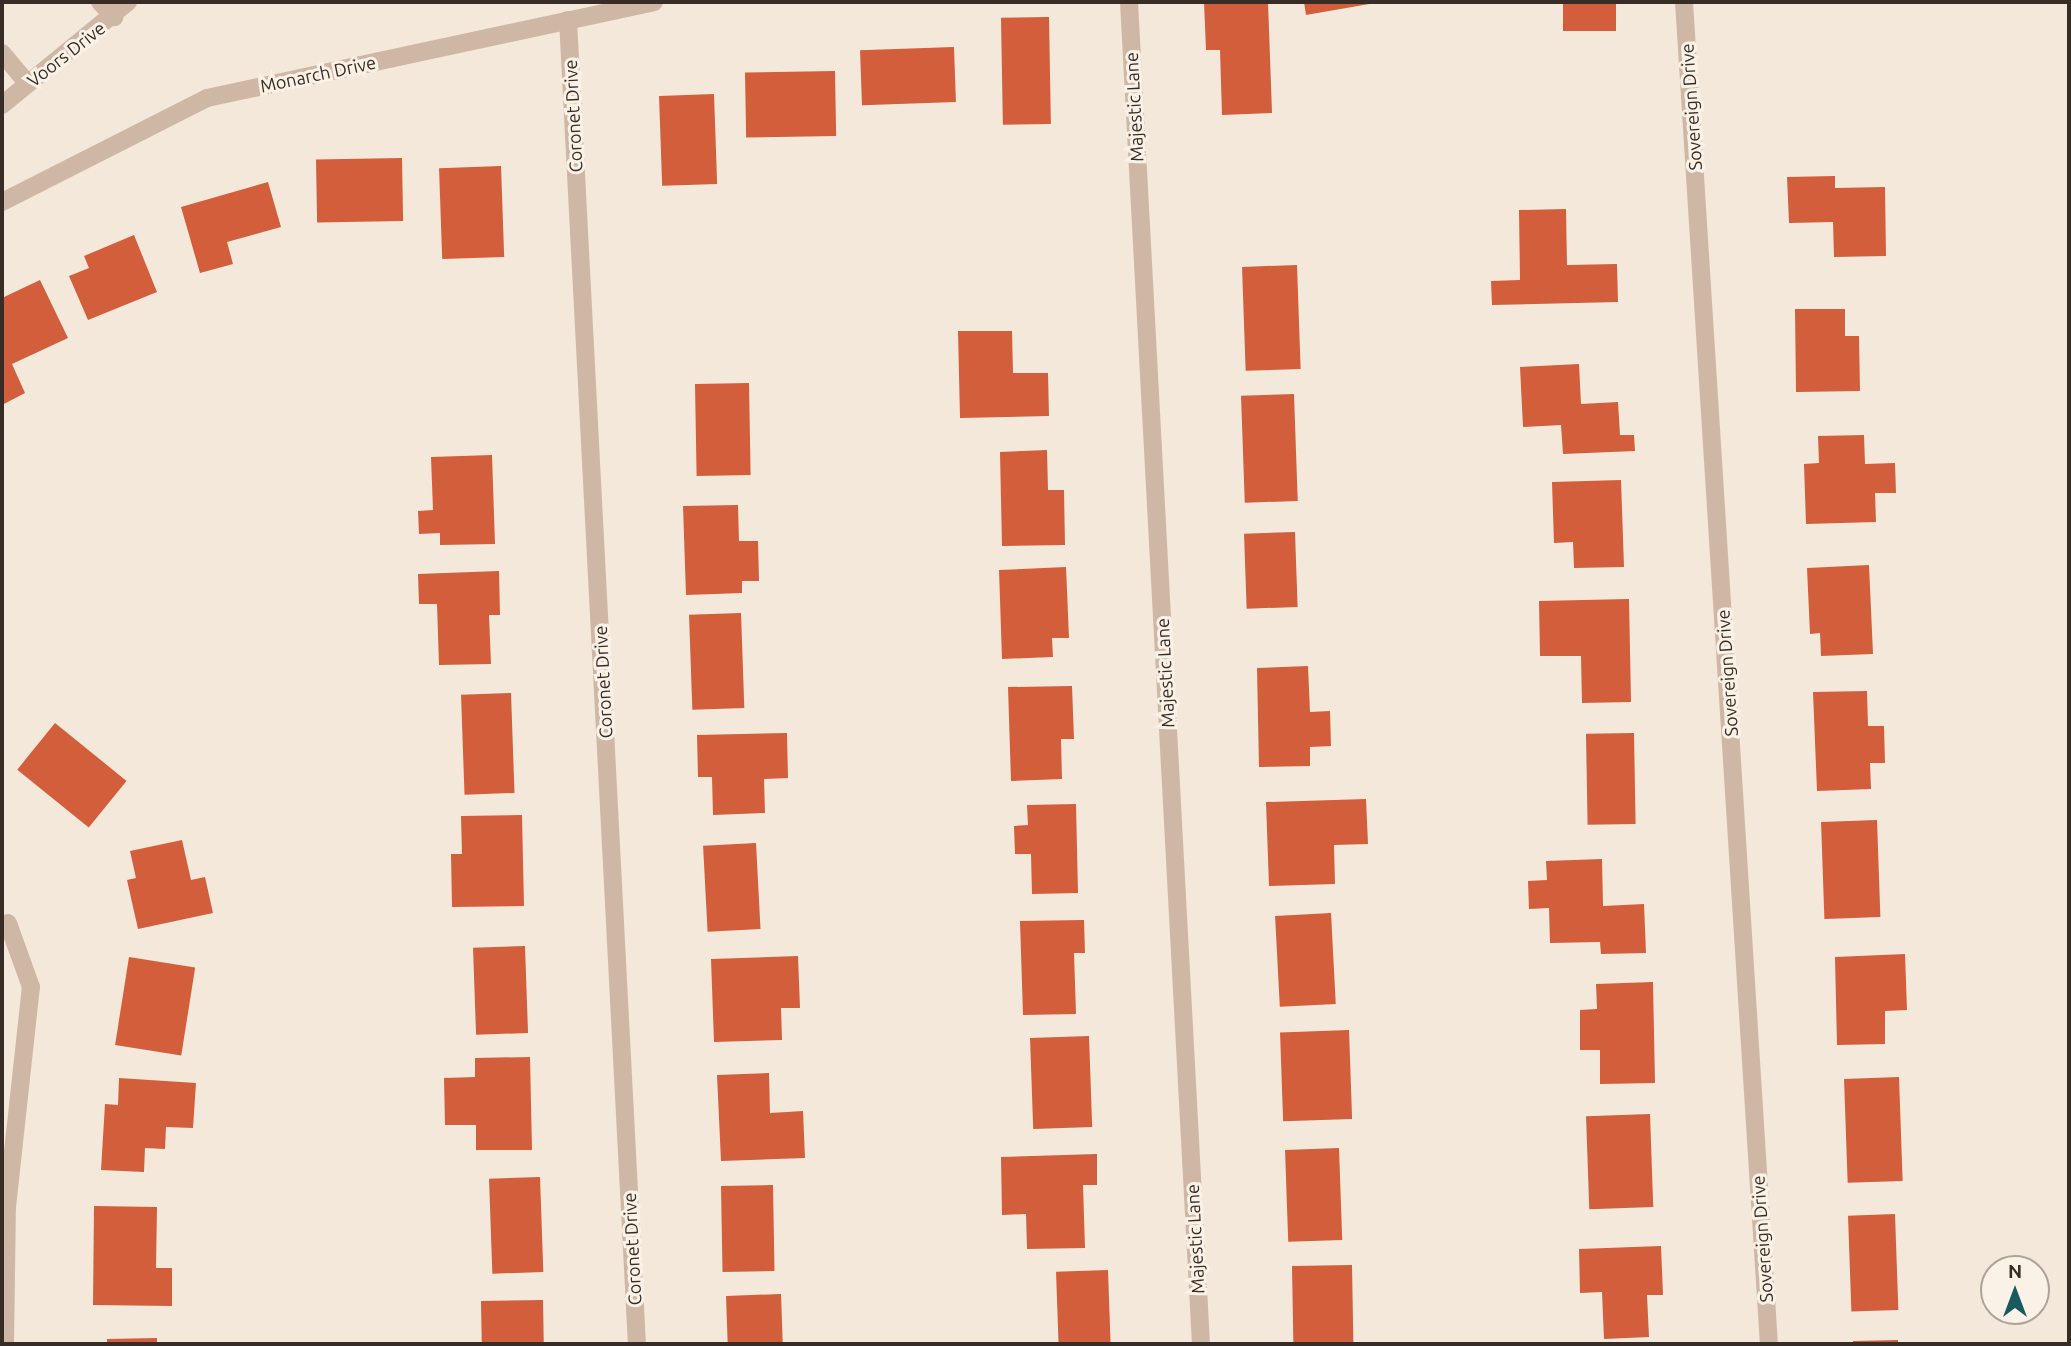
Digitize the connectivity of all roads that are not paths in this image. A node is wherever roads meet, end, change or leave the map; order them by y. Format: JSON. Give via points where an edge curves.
{"nodes":[{"id":1,"x":100,"y":2,"type":"edge"},
{"id":2,"x":128,"y":2,"type":"edge"},
{"id":3,"x":654,"y":2,"type":"edge"},
{"id":4,"x":1129,"y":2,"type":"edge"},
{"id":5,"x":1685,"y":2,"type":"edge"},
{"id":6,"x":114,"y":17,"type":"junction"},
{"id":7,"x":568,"y":20,"type":"junction"},
{"id":8,"x":2,"y":53,"type":"edge"},
{"id":9,"x":28,"y":84,"type":"junction"},
{"id":10,"x":2,"y":105,"type":"edge"},
{"id":11,"x":2,"y":202,"type":"edge"},
{"id":12,"x":8,"y":923,"type":"dead end"},
{"id":13,"x":5,"y":1344,"type":"edge"},
{"id":14,"x":637,"y":1344,"type":"edge"},
{"id":15,"x":1201,"y":1344,"type":"edge"},
{"id":16,"x":1769,"y":1344,"type":"edge"}],
"edges":[{"from":1,"to":6,"type":"street"},
{"from":2,"to":6,"type":"street","name":"Voors Drive"},
{"from":3,"to":7,"type":"street","name":"Monarch Drive"},
{"from":4,"to":15,"type":"street","name":"Majestic Lane"},
{"from":5,"to":16,"type":"street","name":"Sovereign Drive"},
{"from":6,"to":9,"type":"street","name":"Voors Drive"},
{"from":7,"to":11,"type":"street","name":"Monarch Drive","via":[[208,98]]},
{"from":7,"to":14,"type":"street","name":"Coronet Drive"},
{"from":8,"to":9,"type":"street"},
{"from":9,"to":10,"type":"street","name":"Voors Drive"},
{"from":12,"to":13,"type":"street","via":[[30,987],[7,1207]]}]}
